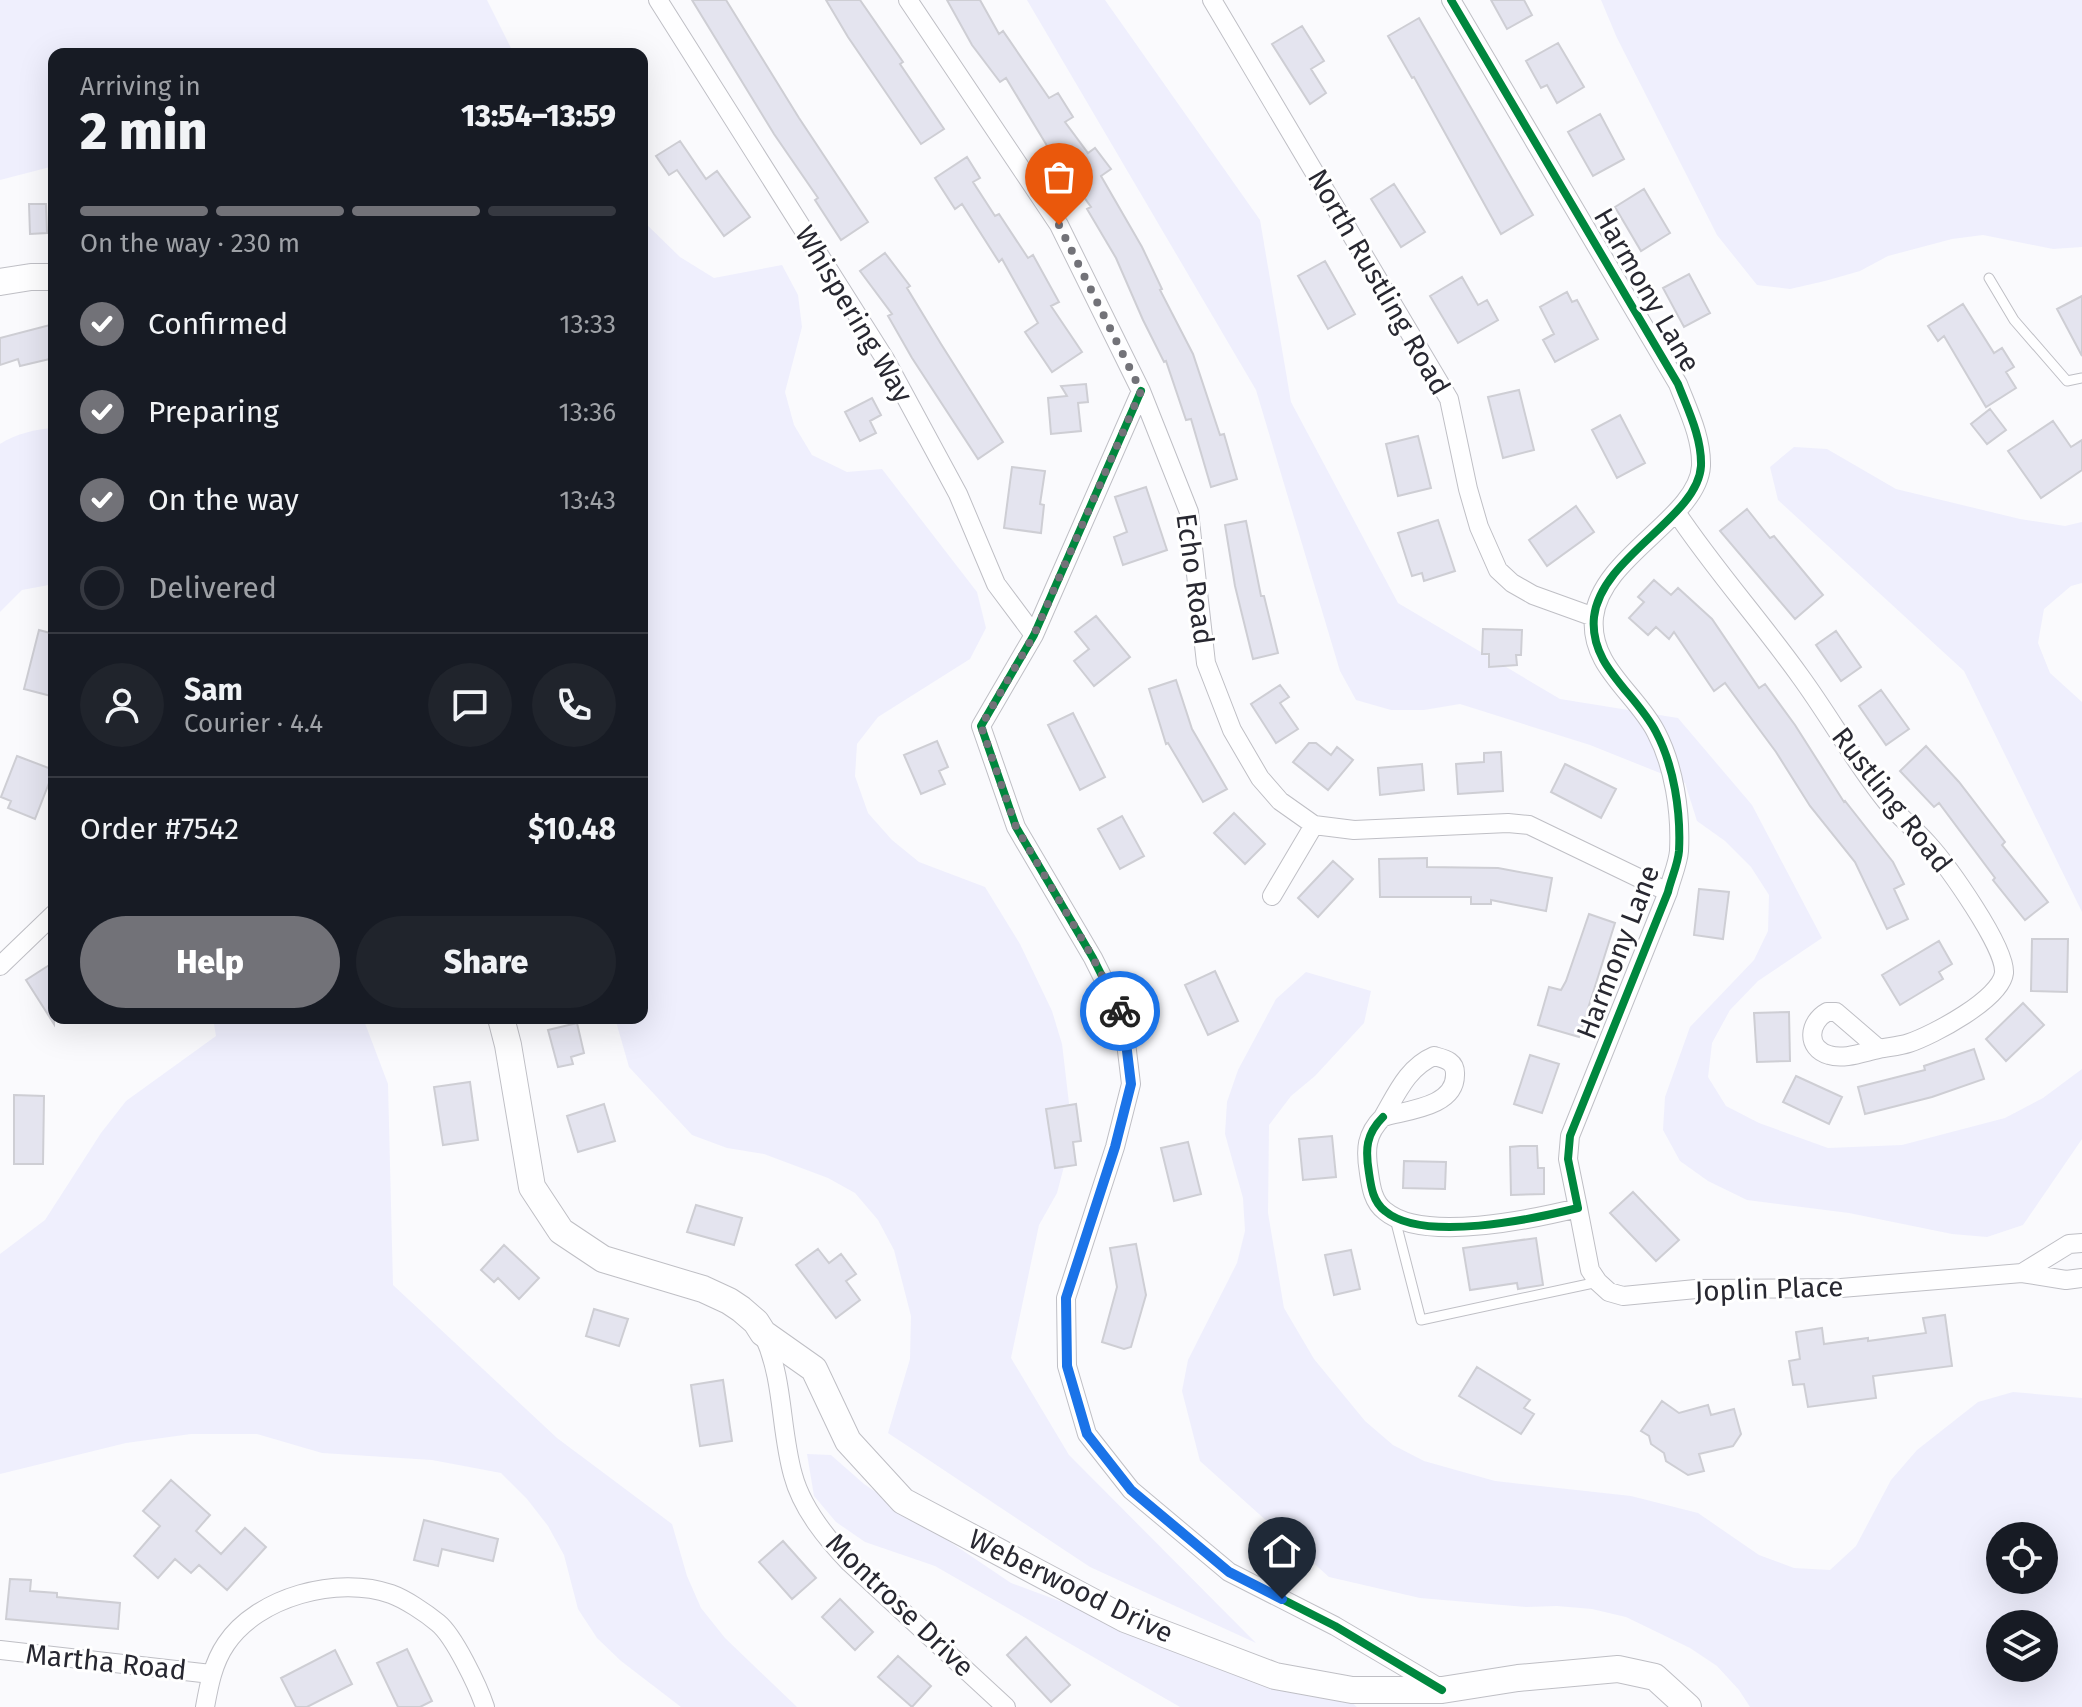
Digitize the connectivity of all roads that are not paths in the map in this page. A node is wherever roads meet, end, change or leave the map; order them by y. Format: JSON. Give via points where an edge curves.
{"nodes":[{"id":1,"x":658,"y":0,"type":"edge"},
{"id":2,"x":908,"y":0,"type":"edge"},
{"id":3,"x":1212,"y":0,"type":"edge"},
{"id":4,"x":1451,"y":0,"type":"edge"},
{"id":5,"x":48,"y":277,"type":"edge"},
{"id":6,"x":1989,"y":278,"type":"dead end"},
{"id":7,"x":0,"y":282,"type":"edge"},
{"id":8,"x":2082,"y":378,"type":"edge"},
{"id":9,"x":1141,"y":391,"type":"junction"},
{"id":10,"x":1676,"y":512,"type":"junction"},
{"id":11,"x":1594,"y":617,"type":"junction"},
{"id":12,"x":1034,"y":635,"type":"junction"},
{"id":13,"x":1314,"y":825,"type":"junction"},
{"id":14,"x":1668,"y":892,"type":"junction"},
{"id":15,"x":1272,"y":896,"type":"dead end"},
{"id":16,"x":48,"y":920,"type":"edge"},
{"id":17,"x":0,"y":966,"type":"edge"},
{"id":18,"x":503,"y":1024,"type":"edge"},
{"id":19,"x":1879,"y":1049,"type":"dead end"},
{"id":20,"x":1383,"y":1117,"type":"dead end"},
{"id":21,"x":1578,"y":1208,"type":"junction"},
{"id":22,"x":1394,"y":1217,"type":"junction"},
{"id":23,"x":2082,"y":1243,"type":"edge"},
{"id":24,"x":2022,"y":1273,"type":"junction"},
{"id":25,"x":2082,"y":1278,"type":"edge"},
{"id":26,"x":1598,"y":1282,"type":"junction"},
{"id":27,"x":763,"y":1333,"type":"junction"},
{"id":28,"x":0,"y":1650,"type":"edge"},
{"id":29,"x":211,"y":1674,"type":"junction"},
{"id":30,"x":1442,"y":1690,"type":"junction"},
{"id":31,"x":205,"y":1707,"type":"edge"},
{"id":32,"x":485,"y":1707,"type":"edge"},
{"id":33,"x":1006,"y":1707,"type":"edge"},
{"id":34,"x":1688,"y":1707,"type":"edge"}],
"edges":[{"from":1,"to":12,"type":"street","name":"Whispering Way","via":[[885,359],[958,494],[996,584]]},
{"from":2,"to":9,"type":"street","name":"Echo Road","via":[[1059,225]]},
{"from":3,"to":11,"type":"street","name":"North Rustling Road","via":[[1449,399],[1471,502],[1498,570],[1533,595]]},
{"from":4,"to":10,"type":"street","name":"Harmony Lane","via":[[1678,384],[1700,448],[1701,470]]},
{"from":5,"to":7,"type":"street"},
{"from":6,"to":8,"type":"lane","via":[[2014,320],[2067,381]]},
{"from":9,"to":12,"type":"street"},
{"from":9,"to":13,"type":"street","name":"Echo Road","via":[[1189,512],[1206,663],[1232,730],[1260,778],[1280,801]]},
{"from":10,"to":11,"type":"street","name":"Harmony Lane","via":[[1614,572]]},
{"from":10,"to":19,"type":"street","name":"Rustling Road","via":[[1817,699],[1886,802],[1951,874],[1999,948],[2004,976],[1988,998],[1909,1043]]},
{"from":11,"to":14,"type":"street","name":"Harmony Lane","via":[[1595,643],[1605,666],[1656,731],[1666,754],[1679,853]]},
{"from":12,"to":30,"type":"street","via":[[981,726],[1016,827],[1123,1018],[1131,1084],[1066,1298],[1067,1366],[1087,1434],[1131,1490],[1229,1572],[1335,1626]]},
{"from":13,"to":14,"type":"street","name":"Echo Road","via":[[1354,830],[1529,825]]},
{"from":13,"to":15,"type":"street"},
{"from":14,"to":21,"type":"street","name":"Harmony Lane","via":[[1570,1136],[1568,1159]]},
{"from":16,"to":17,"type":"street"},
{"from":18,"to":27,"type":"street","name":"Montrose Drive","via":[[532,1187],[561,1231],[603,1259],[729,1301]]},
{"from":20,"to":22,"type":"street","via":[[1367,1139],[1368,1169],[1374,1199]]},
{"from":21,"to":22,"type":"street","via":[[1481,1225],[1415,1224]]},
{"from":21,"to":26,"type":"street","via":[[1590,1270]]},
{"from":22,"to":26,"type":"lane","via":[[1421,1320]]},
{"from":23,"to":24,"type":"street","name":"Joplin Place","via":[[2069,1244]]},
{"from":24,"to":25,"type":"street","name":"Joplin Place"},
{"from":24,"to":26,"type":"street","name":"Joplin Place","via":[[1841,1288],[1636,1295],[1609,1292]]},
{"from":27,"to":30,"type":"street","name":"Weberwood Drive","via":[[814,1369],[848,1441],[903,1501],[1125,1619],[1275,1676],[1352,1690]]},
{"from":27,"to":33,"type":"street","name":"Montrose Drive","via":[[778,1377],[793,1476],[820,1527],[850,1563]]},
{"from":28,"to":29,"type":"street","name":"Martha Road"},
{"from":29,"to":31,"type":"street"},
{"from":29,"to":32,"type":"street","via":[[226,1643],[256,1612],[325,1589],[358,1588],[391,1594],[440,1624]]},
{"from":30,"to":34,"type":"street","name":"Weberwood Drive","via":[[1618,1669],[1655,1677]]}]}
